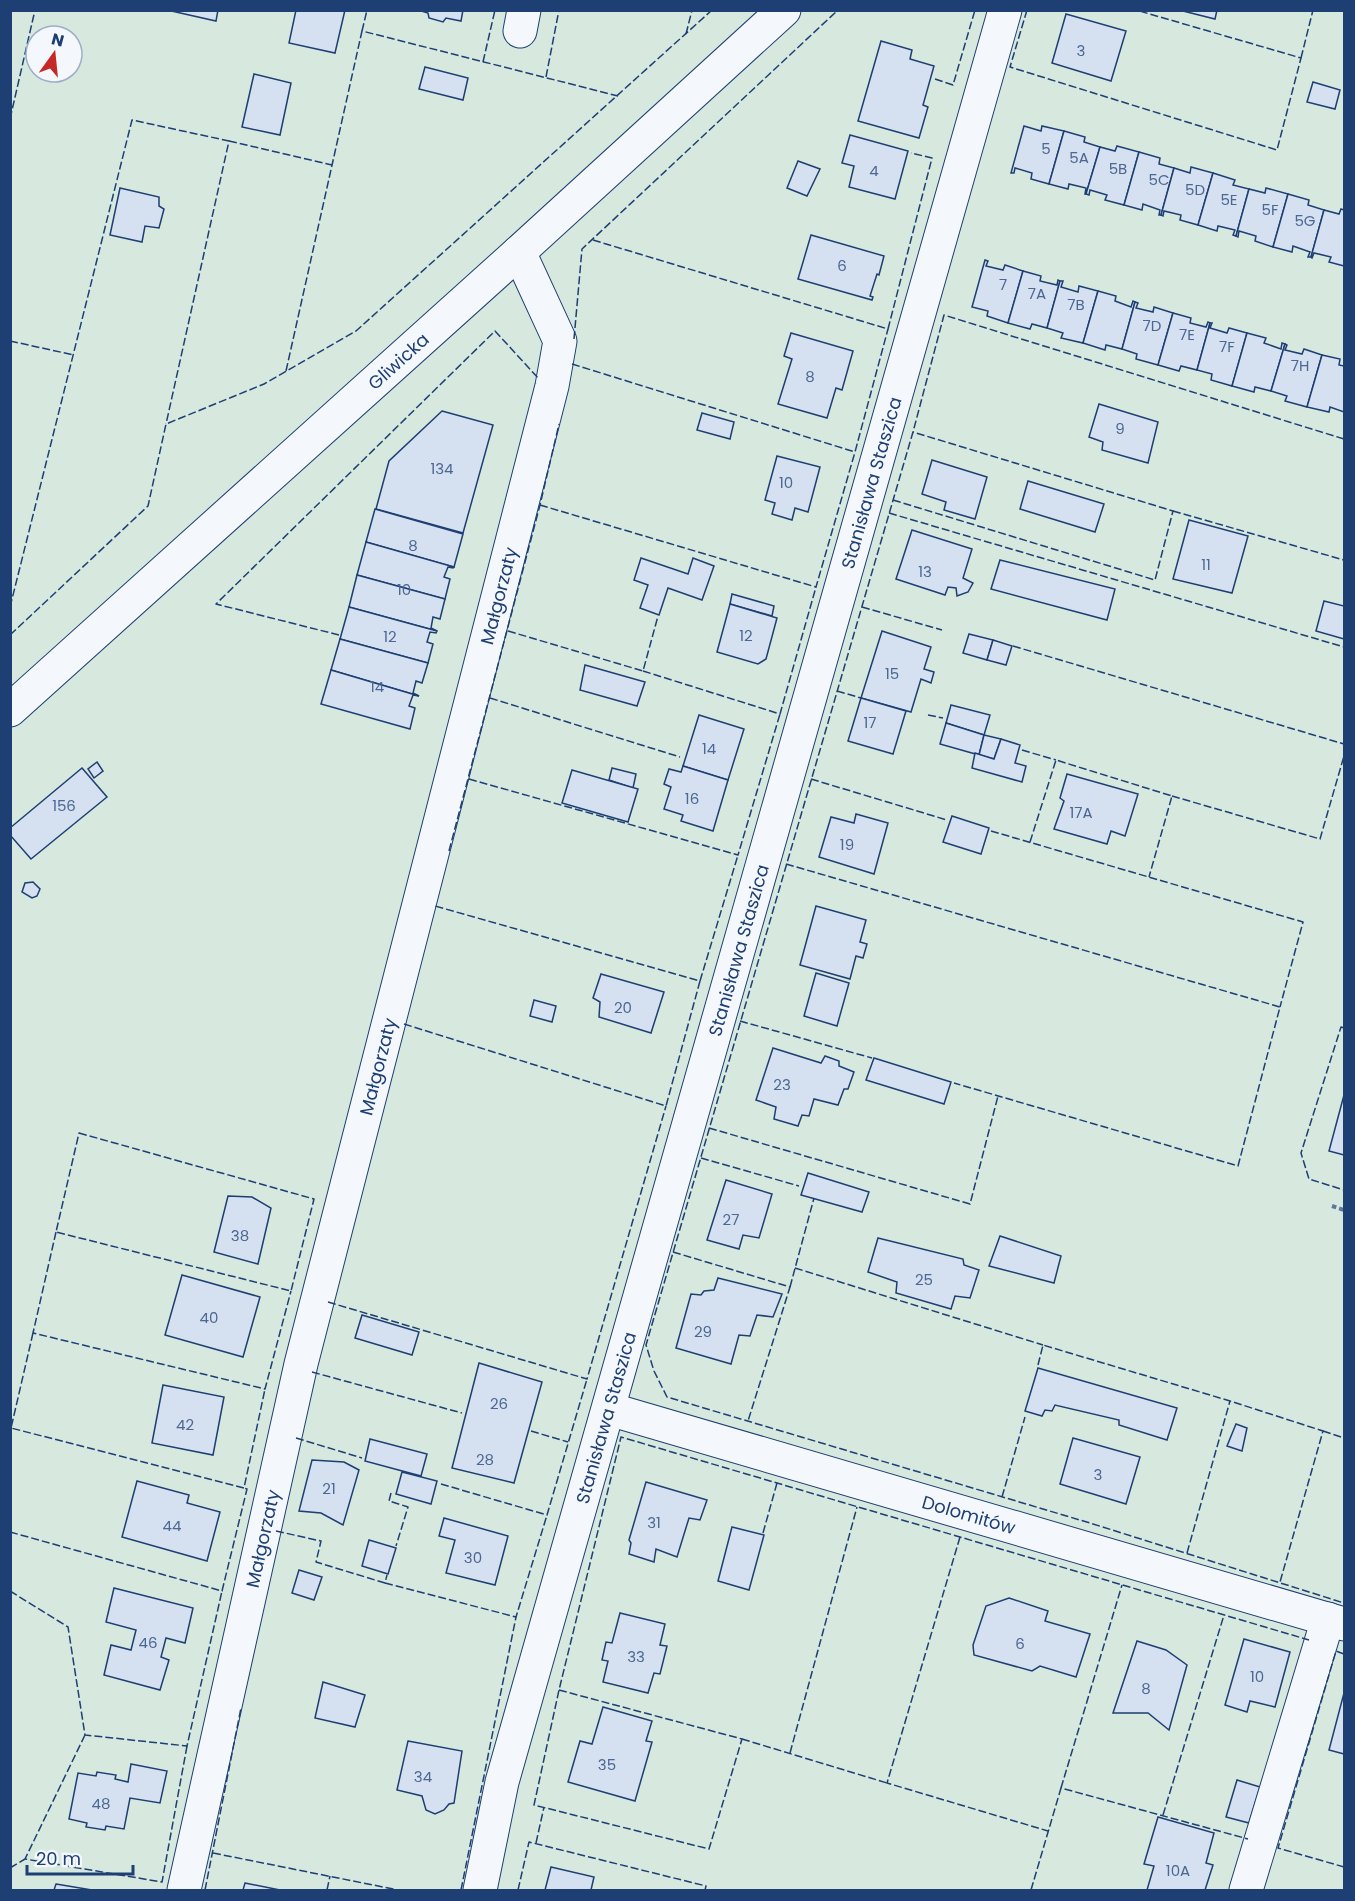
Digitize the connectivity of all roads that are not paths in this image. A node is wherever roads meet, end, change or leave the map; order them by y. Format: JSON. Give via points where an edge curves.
{"nodes":[{"id":1,"x":784,"y":10,"type":"edge"},
{"id":2,"x":1005,"y":10,"type":"edge"},
{"id":3,"x":519,"y":252,"type":"junction"},
{"id":4,"x":10,"y":710,"type":"edge"},
{"id":5,"x":609,"y":1409,"type":"junction"},
{"id":6,"x":1336,"y":1621,"type":"edge"},
{"id":7,"x":184,"y":1890,"type":"edge"},
{"id":8,"x":480,"y":1890,"type":"edge"},
{"id":9,"x":1246,"y":1890,"type":"edge"}],
"edges":[{"from":1,"to":3,"type":"street","name":"Gliwicka"},
{"from":2,"to":5,"type":"street","name":"Stanisława Staszica"},
{"from":3,"to":4,"type":"street","name":"Gliwicka"},
{"from":3,"to":7,"type":"street","name":"Małgorzaty","via":[[560,341],[552,386],[301,1364]]},
{"from":5,"to":6,"type":"street","name":"Dolomitów"},
{"from":5,"to":8,"type":"street","name":"Stanisława Staszica","via":[[502,1782]]},
{"from":6,"to":9,"type":"street","name":"Dolomitów"}]}
